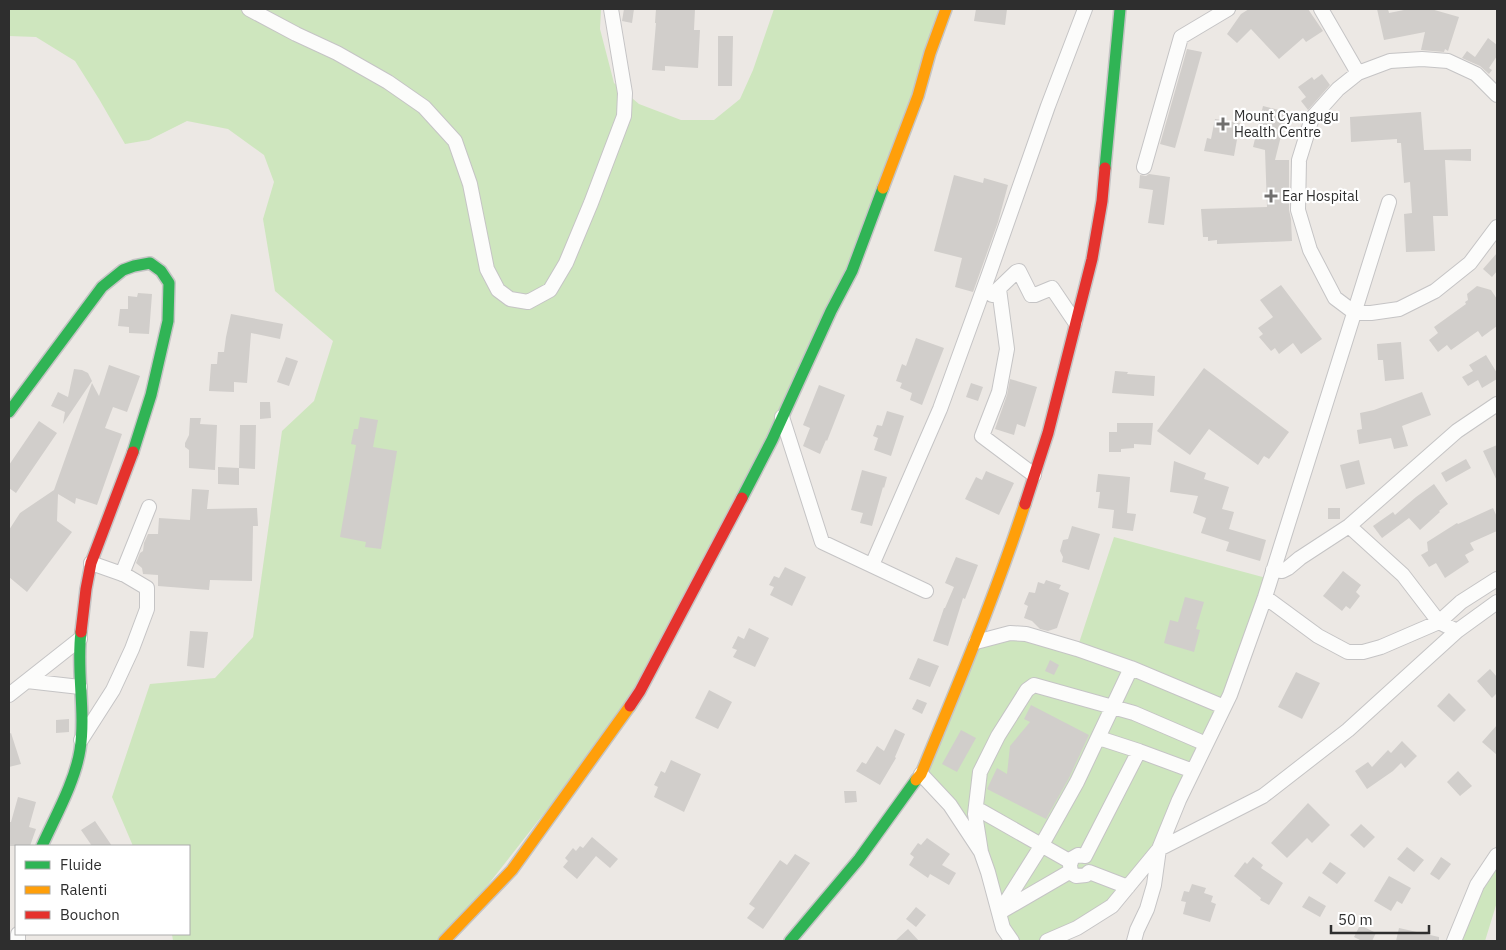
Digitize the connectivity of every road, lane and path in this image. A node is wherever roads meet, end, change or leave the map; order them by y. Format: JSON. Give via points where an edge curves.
{"nodes":[{"id":1,"x":249,"y":9,"type":"edge"},
{"id":2,"x":611,"y":9,"type":"edge"},
{"id":3,"x":946,"y":9,"type":"edge"},
{"id":4,"x":1085,"y":9,"type":"edge"},
{"id":5,"x":1120,"y":9,"type":"edge"},
{"id":6,"x":1228,"y":9,"type":"edge"},
{"id":7,"x":1322,"y":9,"type":"edge"},
{"id":8,"x":1358,"y":73,"type":"junction"},
{"id":9,"x":1497,"y":95,"type":"edge"},
{"id":10,"x":1144,"y":167,"type":"dead end"},
{"id":11,"x":1388,"y":202,"type":"dead end"},
{"id":12,"x":1497,"y":228,"type":"edge"},
{"id":13,"x":999,"y":289,"type":"junction"},
{"id":14,"x":976,"y":311,"type":"junction"},
{"id":15,"x":1355,"y":313,"type":"junction"},
{"id":16,"x":1075,"y":322,"type":"junction"},
{"id":17,"x":1497,"y":404,"type":"edge"},
{"id":18,"x":9,"y":412,"type":"edge"},
{"id":19,"x":782,"y":417,"type":"junction"},
{"id":20,"x":1034,"y":475,"type":"junction"},
{"id":21,"x":149,"y":507,"type":"dead end"},
{"id":22,"x":1349,"y":526,"type":"junction"},
{"id":23,"x":91,"y":563,"type":"junction"},
{"id":24,"x":872,"y":565,"type":"junction"},
{"id":25,"x":1273,"y":570,"type":"junction"},
{"id":26,"x":122,"y":574,"type":"junction"},
{"id":27,"x":1497,"y":580,"type":"edge"},
{"id":28,"x":926,"y":591,"type":"dead end"},
{"id":29,"x":1265,"y":597,"type":"junction"},
{"id":30,"x":1497,"y":602,"type":"edge"},
{"id":31,"x":1439,"y":622,"type":"junction"},
{"id":32,"x":1457,"y":630,"type":"junction"},
{"id":33,"x":80,"y":639,"type":"junction"},
{"id":34,"x":976,"y":642,"type":"junction"},
{"id":35,"x":1131,"y":668,"type":"junction"},
{"id":36,"x":26,"y":681,"type":"junction"},
{"id":37,"x":80,"y":687,"type":"junction"},
{"id":38,"x":9,"y":695,"type":"edge"},
{"id":39,"x":1112,"y":707,"type":"junction"},
{"id":40,"x":1224,"y":707,"type":"junction"},
{"id":41,"x":1099,"y":738,"type":"junction"},
{"id":42,"x":81,"y":741,"type":"junction"},
{"id":43,"x":1206,"y":744,"type":"junction"},
{"id":44,"x":1139,"y":751,"type":"junction"},
{"id":45,"x":1194,"y":771,"type":"junction"},
{"id":46,"x":921,"y":774,"type":"junction"},
{"id":47,"x":976,"y":808,"type":"junction"},
{"id":48,"x":42,"y":845,"type":"edge"},
{"id":49,"x":1042,"y":845,"type":"junction"},
{"id":50,"x":1159,"y":850,"type":"junction"},
{"id":51,"x":981,"y":852,"type":"junction"},
{"id":52,"x":1497,"y":855,"type":"edge"},
{"id":53,"x":1071,"y":866,"type":"junction"},
{"id":54,"x":1128,"y":887,"type":"junction"},
{"id":55,"x":999,"y":913,"type":"junction"},
{"id":56,"x":444,"y":941,"type":"edge"},
{"id":57,"x":790,"y":941,"type":"edge"},
{"id":58,"x":1012,"y":941,"type":"edge"},
{"id":59,"x":1047,"y":941,"type":"edge"},
{"id":60,"x":1134,"y":941,"type":"edge"},
{"id":61,"x":1454,"y":941,"type":"edge"}],
"edges":[{"from":1,"to":2,"type":"street","via":[[337,53],[424,107],[455,141],[470,184],[487,269],[498,290],[510,299],[528,302],[550,290],[566,263],[624,116],[625,93]]},
{"from":3,"to":19,"type":"street","via":[[918,96],[852,271]]},
{"from":4,"to":14,"type":"street"},
{"from":5,"to":16,"type":"street","via":[[1102,200],[1092,259]]},
{"from":6,"to":10,"type":"street","via":[[1181,37]]},
{"from":7,"to":8,"type":"street"},
{"from":8,"to":9,"type":"street","via":[[1390,61],[1448,61],[1476,74]]},
{"from":8,"to":15,"type":"street","via":[[1338,89],[1312,118],[1299,160],[1298,177],[1298,210],[1310,250],[1335,298]]},
{"from":11,"to":15,"type":"street"},
{"from":12,"to":15,"type":"street","via":[[1470,263],[1435,291],[1398,309]]},
{"from":13,"to":14,"type":"street"},
{"from":13,"to":16,"type":"street","via":[[1019,271],[1031,295],[1052,288]]},
{"from":13,"to":20,"type":"street","via":[[1007,349],[999,392],[982,436]]},
{"from":14,"to":24,"type":"street","via":[[940,409]]},
{"from":15,"to":25,"type":"street"},
{"from":16,"to":20,"type":"street","via":[[1048,433]]},
{"from":17,"to":22,"type":"street","via":[[1457,431]]},
{"from":18,"to":23,"type":"street","via":[[102,287],[117,273],[132,265],[150,264],[161,272],[169,283],[168,322],[151,394],[131,460]]},
{"from":19,"to":24,"type":"street","via":[[822,542]]},
{"from":19,"to":56,"type":"street","via":[[640,691],[512,870]]},
{"from":20,"to":34,"type":"street"},
{"from":21,"to":26,"type":"street"},
{"from":22,"to":25,"type":"street","via":[[1282,572]]},
{"from":22,"to":31,"type":"street","via":[[1403,575]]},
{"from":23,"to":26,"type":"street"},
{"from":23,"to":33,"type":"street"},
{"from":24,"to":28,"type":"street"},
{"from":25,"to":29,"type":"street"},
{"from":26,"to":42,"type":"street","via":[[147,588],[147,609],[113,690]]},
{"from":27,"to":31,"type":"street","via":[[1461,602]]},
{"from":29,"to":31,"type":"street","via":[[1318,636],[1348,652],[1380,647]]},
{"from":29,"to":40,"type":"street"},
{"from":30,"to":32,"type":"street"},
{"from":31,"to":32,"type":"street"},
{"from":32,"to":50,"type":"street","via":[[1348,730],[1263,796]]},
{"from":33,"to":36,"type":"street"},
{"from":33,"to":37,"type":"street"},
{"from":34,"to":35,"type":"street","via":[[1010,633],[1026,634]]},
{"from":34,"to":46,"type":"street"},
{"from":35,"to":39,"type":"street"},
{"from":35,"to":40,"type":"street"},
{"from":36,"to":37,"type":"street"},
{"from":36,"to":38,"type":"street"},
{"from":37,"to":42,"type":"street"},
{"from":39,"to":41,"type":"street"},
{"from":39,"to":43,"type":"street"},
{"from":39,"to":47,"type":"street","via":[[1034,686],[1027,690],[980,772]]},
{"from":40,"to":43,"type":"street"},
{"from":41,"to":44,"type":"street"},
{"from":41,"to":49,"type":"street"},
{"from":42,"to":48,"type":"street","via":[[76,769]]},
{"from":43,"to":45,"type":"street"},
{"from":44,"to":45,"type":"street"},
{"from":44,"to":53,"type":"street","via":[[1085,856],[1071,858]]},
{"from":45,"to":50,"type":"street"},
{"from":46,"to":51,"type":"street","via":[[950,805]]},
{"from":46,"to":57,"type":"street","via":[[859,858]]},
{"from":47,"to":49,"type":"street"},
{"from":47,"to":51,"type":"street"},
{"from":49,"to":53,"type":"street"},
{"from":49,"to":55,"type":"street"},
{"from":50,"to":54,"type":"street"},
{"from":50,"to":60,"type":"street","via":[[1154,885]]},
{"from":51,"to":55,"type":"street"},
{"from":52,"to":61,"type":"street","via":[[1477,885]]},
{"from":53,"to":54,"type":"street","via":[[1071,873],[1076,876],[1089,872]]},
{"from":53,"to":55,"type":"street"},
{"from":54,"to":59,"type":"street","via":[[1112,906],[1077,928]]},
{"from":55,"to":58,"type":"street","via":[[1003,928]]}]}
